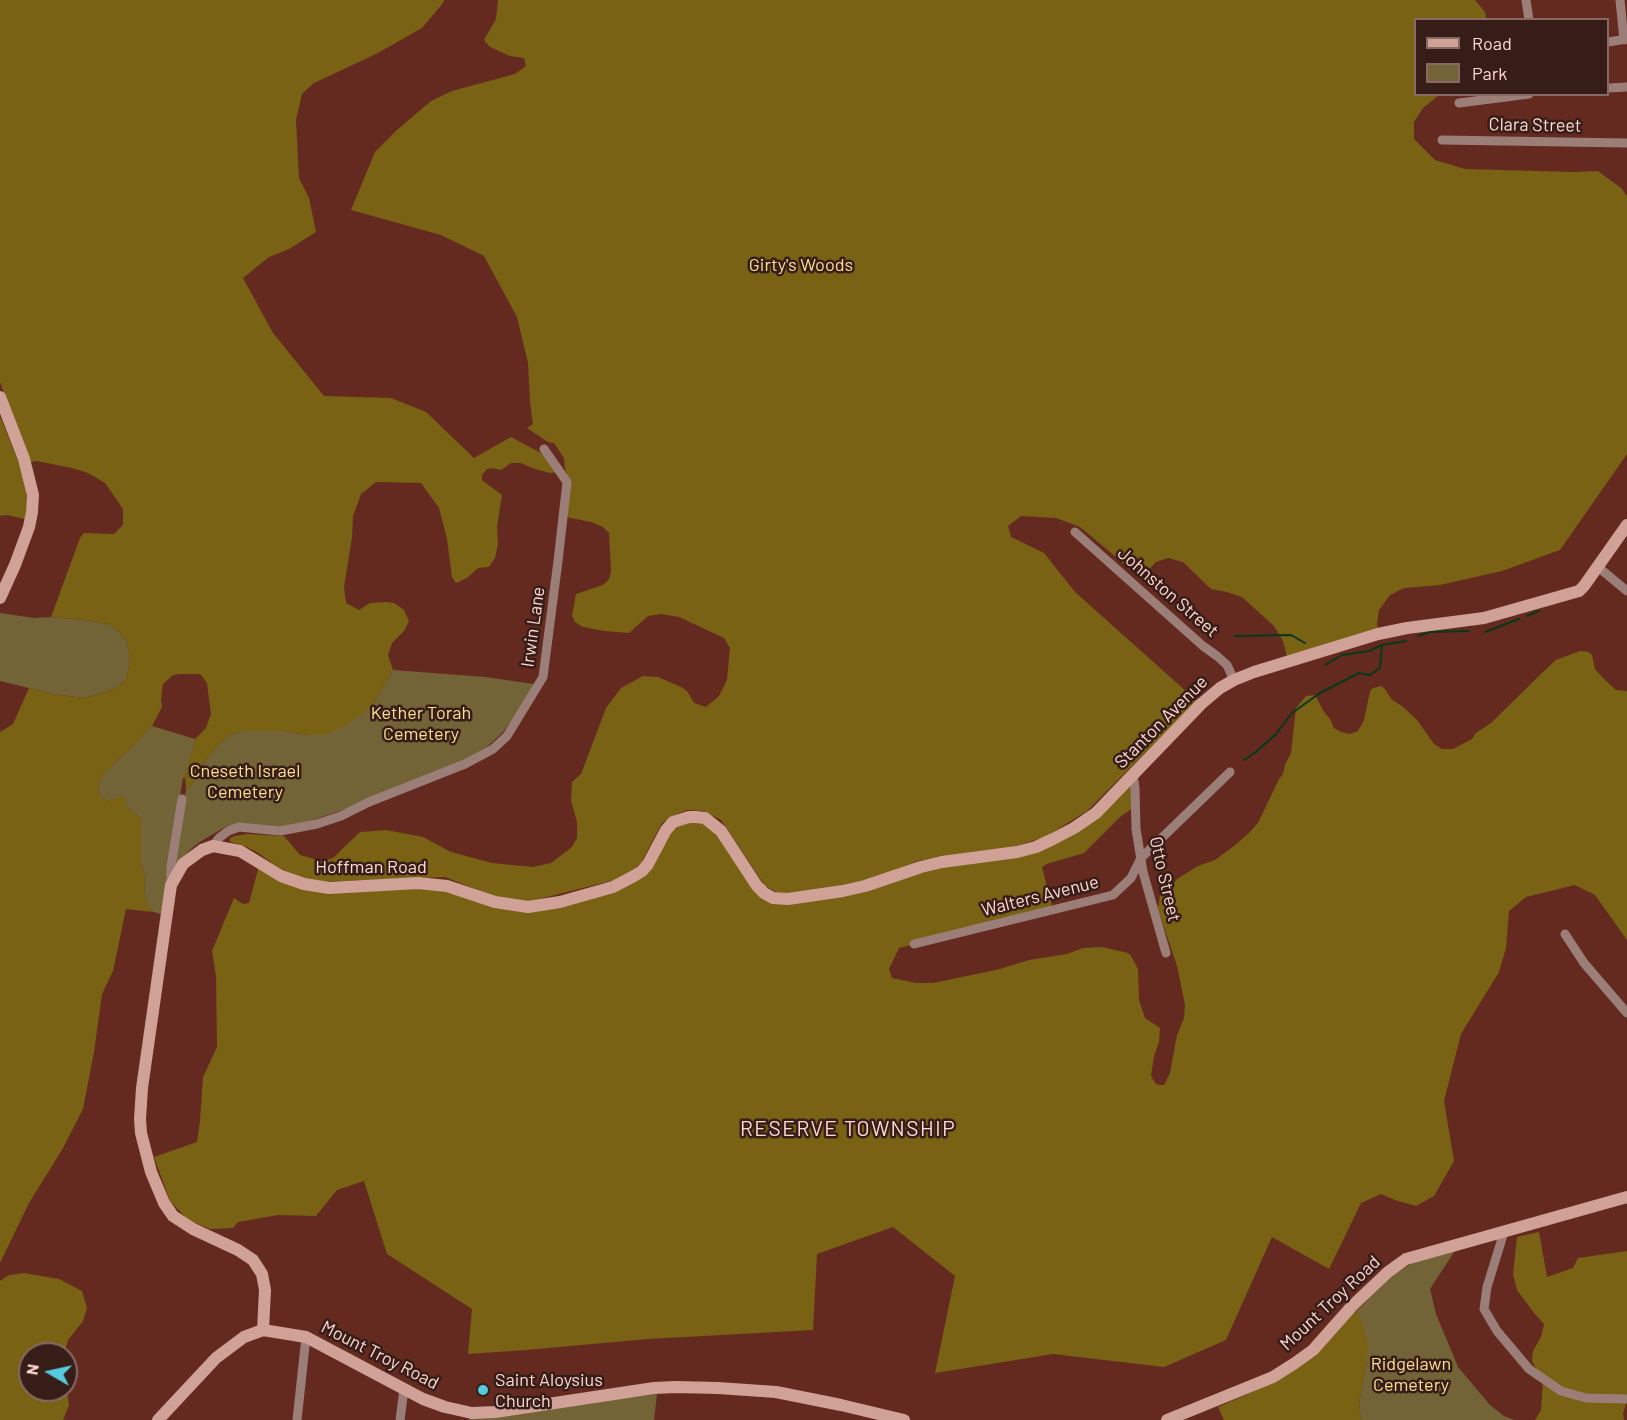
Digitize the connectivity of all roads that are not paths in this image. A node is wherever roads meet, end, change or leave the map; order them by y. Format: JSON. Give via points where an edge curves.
{"nodes":[{"id":1,"x":1526,"y":0,"type":"edge"},
{"id":2,"x":1620,"y":0,"type":"edge"},
{"id":3,"x":1529,"y":18,"type":"edge"},
{"id":4,"x":1625,"y":39,"type":"edge"},
{"id":5,"x":1609,"y":42,"type":"edge"},
{"id":6,"x":1627,"y":87,"type":"edge"},
{"id":7,"x":1609,"y":88,"type":"edge"},
{"id":8,"x":1513,"y":96,"type":"edge"},
{"id":9,"x":1459,"y":103,"type":"dead end"},
{"id":10,"x":1442,"y":140,"type":"dead end"},
{"id":11,"x":1627,"y":143,"type":"edge"},
{"id":12,"x":0,"y":397,"type":"edge"},
{"id":13,"x":544,"y":449,"type":"dead end"},
{"id":14,"x":1627,"y":525,"type":"edge"},
{"id":15,"x":1075,"y":532,"type":"dead end"},
{"id":16,"x":1598,"y":567,"type":"junction"},
{"id":17,"x":1627,"y":591,"type":"edge"},
{"id":18,"x":0,"y":598,"type":"edge"},
{"id":19,"x":1234,"y":680,"type":"junction"},
{"id":20,"x":1230,"y":772,"type":"dead end"},
{"id":21,"x":1133,"y":775,"type":"junction"},
{"id":22,"x":182,"y":799,"type":"dead end"},
{"id":23,"x":213,"y":846,"type":"junction"},
{"id":24,"x":1141,"y":858,"type":"junction"},
{"id":25,"x":171,"y":885,"type":"junction"},
{"id":26,"x":773,"y":898,"type":"joint"},
{"id":27,"x":1565,"y":934,"type":"dead end"},
{"id":28,"x":914,"y":944,"type":"dead end"},
{"id":29,"x":1166,"y":953,"type":"dead end"},
{"id":30,"x":1627,"y":1014,"type":"edge"},
{"id":31,"x":1627,"y":1197,"type":"edge"},
{"id":32,"x":1504,"y":1232,"type":"junction"},
{"id":33,"x":263,"y":1330,"type":"junction"},
{"id":34,"x":306,"y":1337,"type":"junction"},
{"id":35,"x":404,"y":1389,"type":"junction"},
{"id":36,"x":1627,"y":1399,"type":"edge"},
{"id":37,"x":158,"y":1420,"type":"edge"},
{"id":38,"x":297,"y":1420,"type":"edge"},
{"id":39,"x":400,"y":1420,"type":"edge"},
{"id":40,"x":904,"y":1420,"type":"edge"},
{"id":41,"x":1167,"y":1420,"type":"edge"}],
"edges":[{"from":1,"to":3,"type":"street"},
{"from":2,"to":4,"type":"street"},
{"from":4,"to":5,"type":"street"},
{"from":6,"to":7,"type":"street"},
{"from":8,"to":9,"type":"street"},
{"from":10,"to":11,"type":"street","name":"Clara Street"},
{"from":12,"to":18,"type":"street","via":[[33,495],[29,527]]},
{"from":13,"to":23,"type":"street","name":"Irwin Lane","via":[[567,482],[557,573],[543,677],[507,736],[493,749],[465,764],[341,816],[280,831],[239,827],[228,831]]},
{"from":14,"to":16,"type":"street","name":"Stanton Avenue"},
{"from":15,"to":19,"type":"street","name":"Johnston Street","via":[[1227,665]]},
{"from":16,"to":17,"type":"street"},
{"from":16,"to":19,"type":"street","name":"Stanton Avenue","via":[[1579,591],[1570,594],[1484,618],[1378,634]]},
{"from":19,"to":21,"type":"street","name":"Stanton Avenue","via":[[1209,696]]},
{"from":20,"to":24,"type":"street","name":"Walters Avenue"},
{"from":21,"to":24,"type":"street","name":"Otto Street"},
{"from":21,"to":26,"type":"street","name":"Stanton Avenue","via":[[1096,813],[1036,847],[942,862],[843,891]]},
{"from":22,"to":25,"type":"street"},
{"from":23,"to":25,"type":"street","via":[[183,864]]},
{"from":23,"to":26,"type":"street","name":"Hoffman Road","via":[[240,851],[281,876],[304,884],[329,888],[418,883],[447,886],[495,902],[528,907],[613,887],[634,876],[648,864],[673,822],[696,817],[705,818],[721,831],[757,886]]},
{"from":24,"to":28,"type":"street","name":"Walters Avenue","via":[[1131,878],[1113,895]]},
{"from":24,"to":29,"type":"street","name":"Otto Street"},
{"from":25,"to":33,"type":"street","via":[[142,1088],[141,1133],[151,1172],[173,1216],[238,1250],[253,1260],[262,1274]]},
{"from":27,"to":30,"type":"street"},
{"from":31,"to":32,"type":"street","name":"Mount Troy Road"},
{"from":32,"to":36,"type":"street","via":[[1484,1308],[1497,1331],[1529,1368],[1561,1390],[1586,1398]]},
{"from":32,"to":41,"type":"street","name":"Mount Troy Road","via":[[1406,1259],[1352,1306],[1313,1350],[1273,1377]]},
{"from":33,"to":34,"type":"street","name":"Mount Troy Road"},
{"from":33,"to":37,"type":"street","via":[[244,1337],[216,1358]]},
{"from":34,"to":35,"type":"street","name":"Mount Troy Road"},
{"from":34,"to":38,"type":"street"},
{"from":35,"to":39,"type":"street"},
{"from":35,"to":40,"type":"street","name":"Mount Troy Road","via":[[445,1407],[472,1413],[654,1388],[748,1390],[776,1392]]}]}
